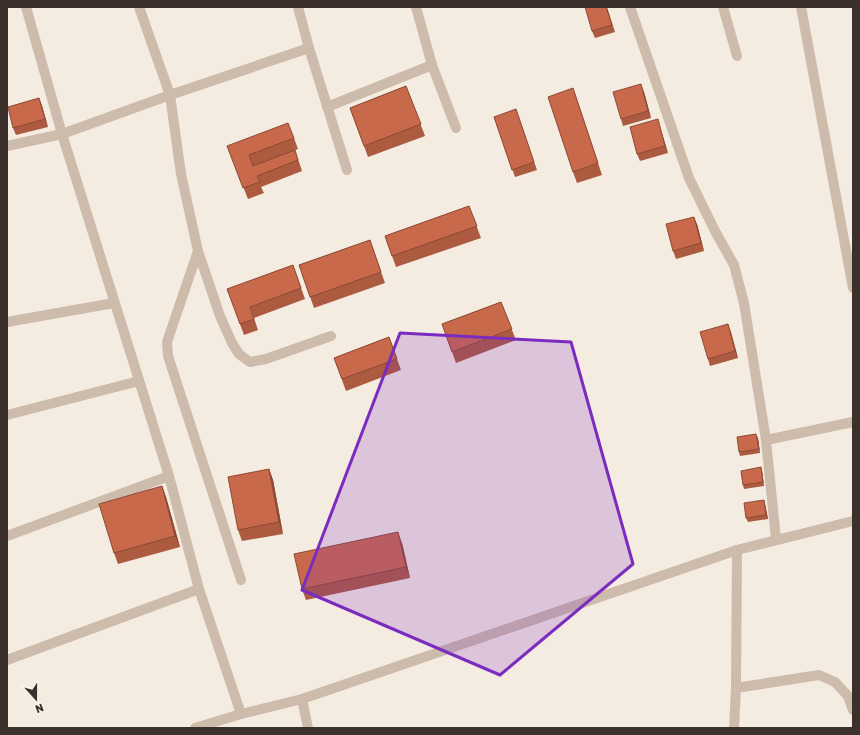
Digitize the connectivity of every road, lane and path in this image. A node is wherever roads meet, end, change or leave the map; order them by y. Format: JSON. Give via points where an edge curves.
{"nodes":[{"id":1,"x":26,"y":7,"type":"edge"},
{"id":2,"x":139,"y":7,"type":"edge"},
{"id":3,"x":298,"y":7,"type":"edge"},
{"id":4,"x":416,"y":7,"type":"edge"},
{"id":5,"x":630,"y":7,"type":"edge"},
{"id":6,"x":723,"y":7,"type":"edge"},
{"id":7,"x":801,"y":7,"type":"edge"},
{"id":8,"x":309,"y":48,"type":"junction"},
{"id":9,"x":737,"y":56,"type":"dead end"},
{"id":10,"x":432,"y":65,"type":"junction"},
{"id":11,"x":170,"y":95,"type":"junction"},
{"id":12,"x":327,"y":107,"type":"junction"},
{"id":13,"x":456,"y":128,"type":"dead end"},
{"id":14,"x":62,"y":134,"type":"junction"},
{"id":15,"x":7,"y":146,"type":"edge"},
{"id":16,"x":347,"y":170,"type":"dead end"},
{"id":17,"x":198,"y":251,"type":"junction"},
{"id":18,"x":853,"y":288,"type":"edge"},
{"id":19,"x":114,"y":303,"type":"junction"},
{"id":20,"x":7,"y":322,"type":"edge"},
{"id":21,"x":331,"y":336,"type":"dead end"},
{"id":22,"x":139,"y":381,"type":"junction"},
{"id":23,"x":7,"y":415,"type":"edge"},
{"id":24,"x":853,"y":422,"type":"edge"},
{"id":25,"x":766,"y":440,"type":"junction"},
{"id":26,"x":169,"y":476,"type":"junction"},
{"id":27,"x":853,"y":521,"type":"edge"},
{"id":28,"x":7,"y":536,"type":"edge"},
{"id":29,"x":776,"y":539,"type":"junction"},
{"id":30,"x":737,"y":550,"type":"junction"},
{"id":31,"x":241,"y":580,"type":"dead end"},
{"id":32,"x":199,"y":590,"type":"junction"},
{"id":33,"x":7,"y":660,"type":"edge"},
{"id":34,"x":736,"y":688,"type":"junction"},
{"id":35,"x":302,"y":699,"type":"junction"},
{"id":36,"x":853,"y":710,"type":"edge"},
{"id":37,"x":241,"y":714,"type":"junction"},
{"id":38,"x":195,"y":728,"type":"edge"},
{"id":39,"x":308,"y":728,"type":"edge"},
{"id":40,"x":734,"y":728,"type":"edge"}],
"edges":[{"from":1,"to":14,"type":"street"},
{"from":2,"to":11,"type":"street"},
{"from":3,"to":8,"type":"street"},
{"from":4,"to":10,"type":"street"},
{"from":5,"to":25,"type":"street","via":[[689,178],[734,265],[744,303]]},
{"from":6,"to":9,"type":"street"},
{"from":7,"to":18,"type":"street"},
{"from":8,"to":11,"type":"street"},
{"from":8,"to":12,"type":"street"},
{"from":10,"to":12,"type":"street"},
{"from":10,"to":13,"type":"street"},
{"from":11,"to":14,"type":"street"},
{"from":11,"to":17,"type":"street","via":[[181,174]]},
{"from":12,"to":16,"type":"street"},
{"from":14,"to":15,"type":"street"},
{"from":14,"to":19,"type":"street"},
{"from":17,"to":21,"type":"street","via":[[232,343],[239,354],[250,362],[266,359]]},
{"from":17,"to":31,"type":"street","via":[[167,342],[168,356]]},
{"from":19,"to":20,"type":"street"},
{"from":19,"to":22,"type":"street"},
{"from":22,"to":23,"type":"street"},
{"from":22,"to":26,"type":"street"},
{"from":24,"to":25,"type":"street"},
{"from":25,"to":29,"type":"street"},
{"from":26,"to":28,"type":"street"},
{"from":26,"to":32,"type":"street"},
{"from":27,"to":29,"type":"street"},
{"from":29,"to":30,"type":"street"},
{"from":30,"to":34,"type":"street"},
{"from":30,"to":35,"type":"street"},
{"from":32,"to":33,"type":"street"},
{"from":32,"to":37,"type":"street"},
{"from":34,"to":36,"type":"street","via":[[819,675],[836,682],[848,696]]},
{"from":34,"to":40,"type":"street"},
{"from":35,"to":37,"type":"street"},
{"from":35,"to":39,"type":"street"},
{"from":37,"to":38,"type":"street"}]}
